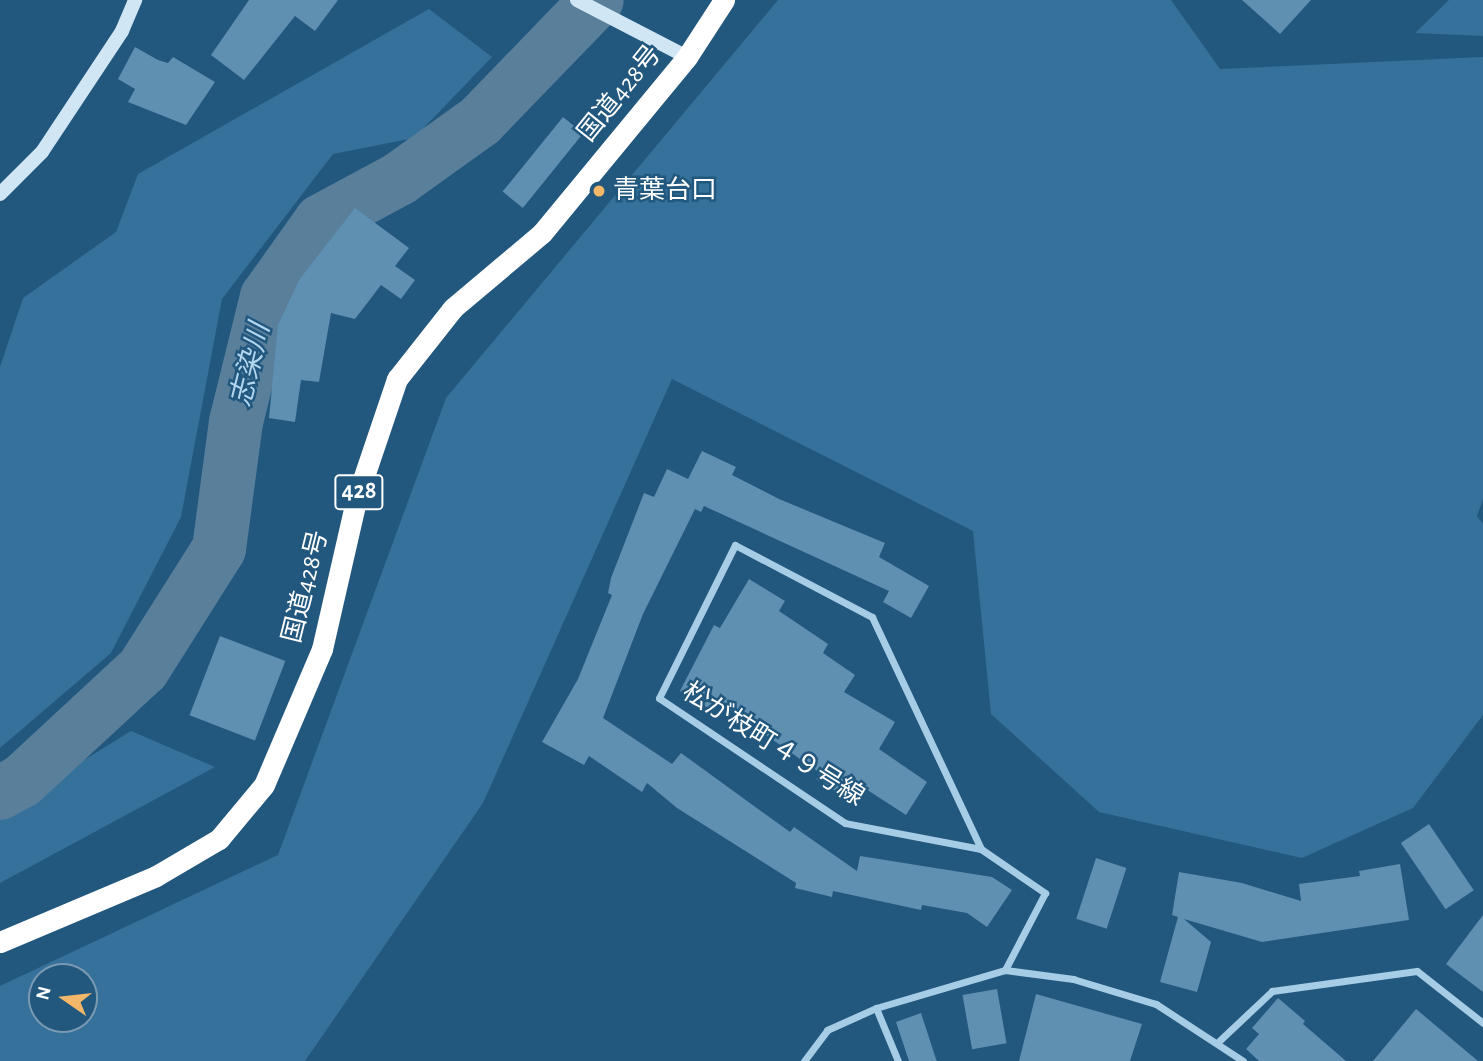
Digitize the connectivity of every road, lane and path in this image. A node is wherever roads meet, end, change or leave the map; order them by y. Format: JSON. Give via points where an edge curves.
{"nodes":[{"id":1,"x":135,"y":0,"type":"edge"},
{"id":2,"x":577,"y":0,"type":"edge"},
{"id":3,"x":724,"y":0,"type":"edge"},
{"id":4,"x":687,"y":57,"type":"junction"},
{"id":5,"x":0,"y":194,"type":"edge"},
{"id":6,"x":981,"y":849,"type":"junction"},
{"id":7,"x":0,"y":942,"type":"edge"},
{"id":8,"x":1006,"y":970,"type":"junction"},
{"id":9,"x":876,"y":1008,"type":"junction"},
{"id":10,"x":1483,"y":1023,"type":"edge"},
{"id":11,"x":1219,"y":1041,"type":"junction"},
{"id":12,"x":804,"y":1061,"type":"edge"},
{"id":13,"x":898,"y":1061,"type":"edge"},
{"id":14,"x":1243,"y":1061,"type":"edge"}],
"edges":[{"from":1,"to":5,"type":"street","via":[[122,31],[42,152]]},
{"from":2,"to":4,"type":"street"},
{"from":3,"to":4,"type":"highway","name":"国道428号","number":"428"},
{"from":4,"to":7,"type":"highway","name":"国道428号","number":"428","via":[[542,233],[453,308],[397,379],[356,500],[322,649],[264,785],[219,839],[156,876]]},
{"from":6,"to":6,"type":"street","name":"松が枝町４９号線","via":[[872,617],[735,545],[659,698],[845,823]]},
{"from":6,"to":8,"type":"street","name":"松が枝町４９号線","via":[[1045,893]]},
{"from":8,"to":9,"type":"street"},
{"from":8,"to":11,"type":"street","via":[[1073,979],[1156,1004]]},
{"from":9,"to":12,"type":"street","via":[[827,1030]]},
{"from":9,"to":13,"type":"street"},
{"from":10,"to":11,"type":"street","via":[[1417,971],[1272,991]]},
{"from":11,"to":14,"type":"street"}]}
